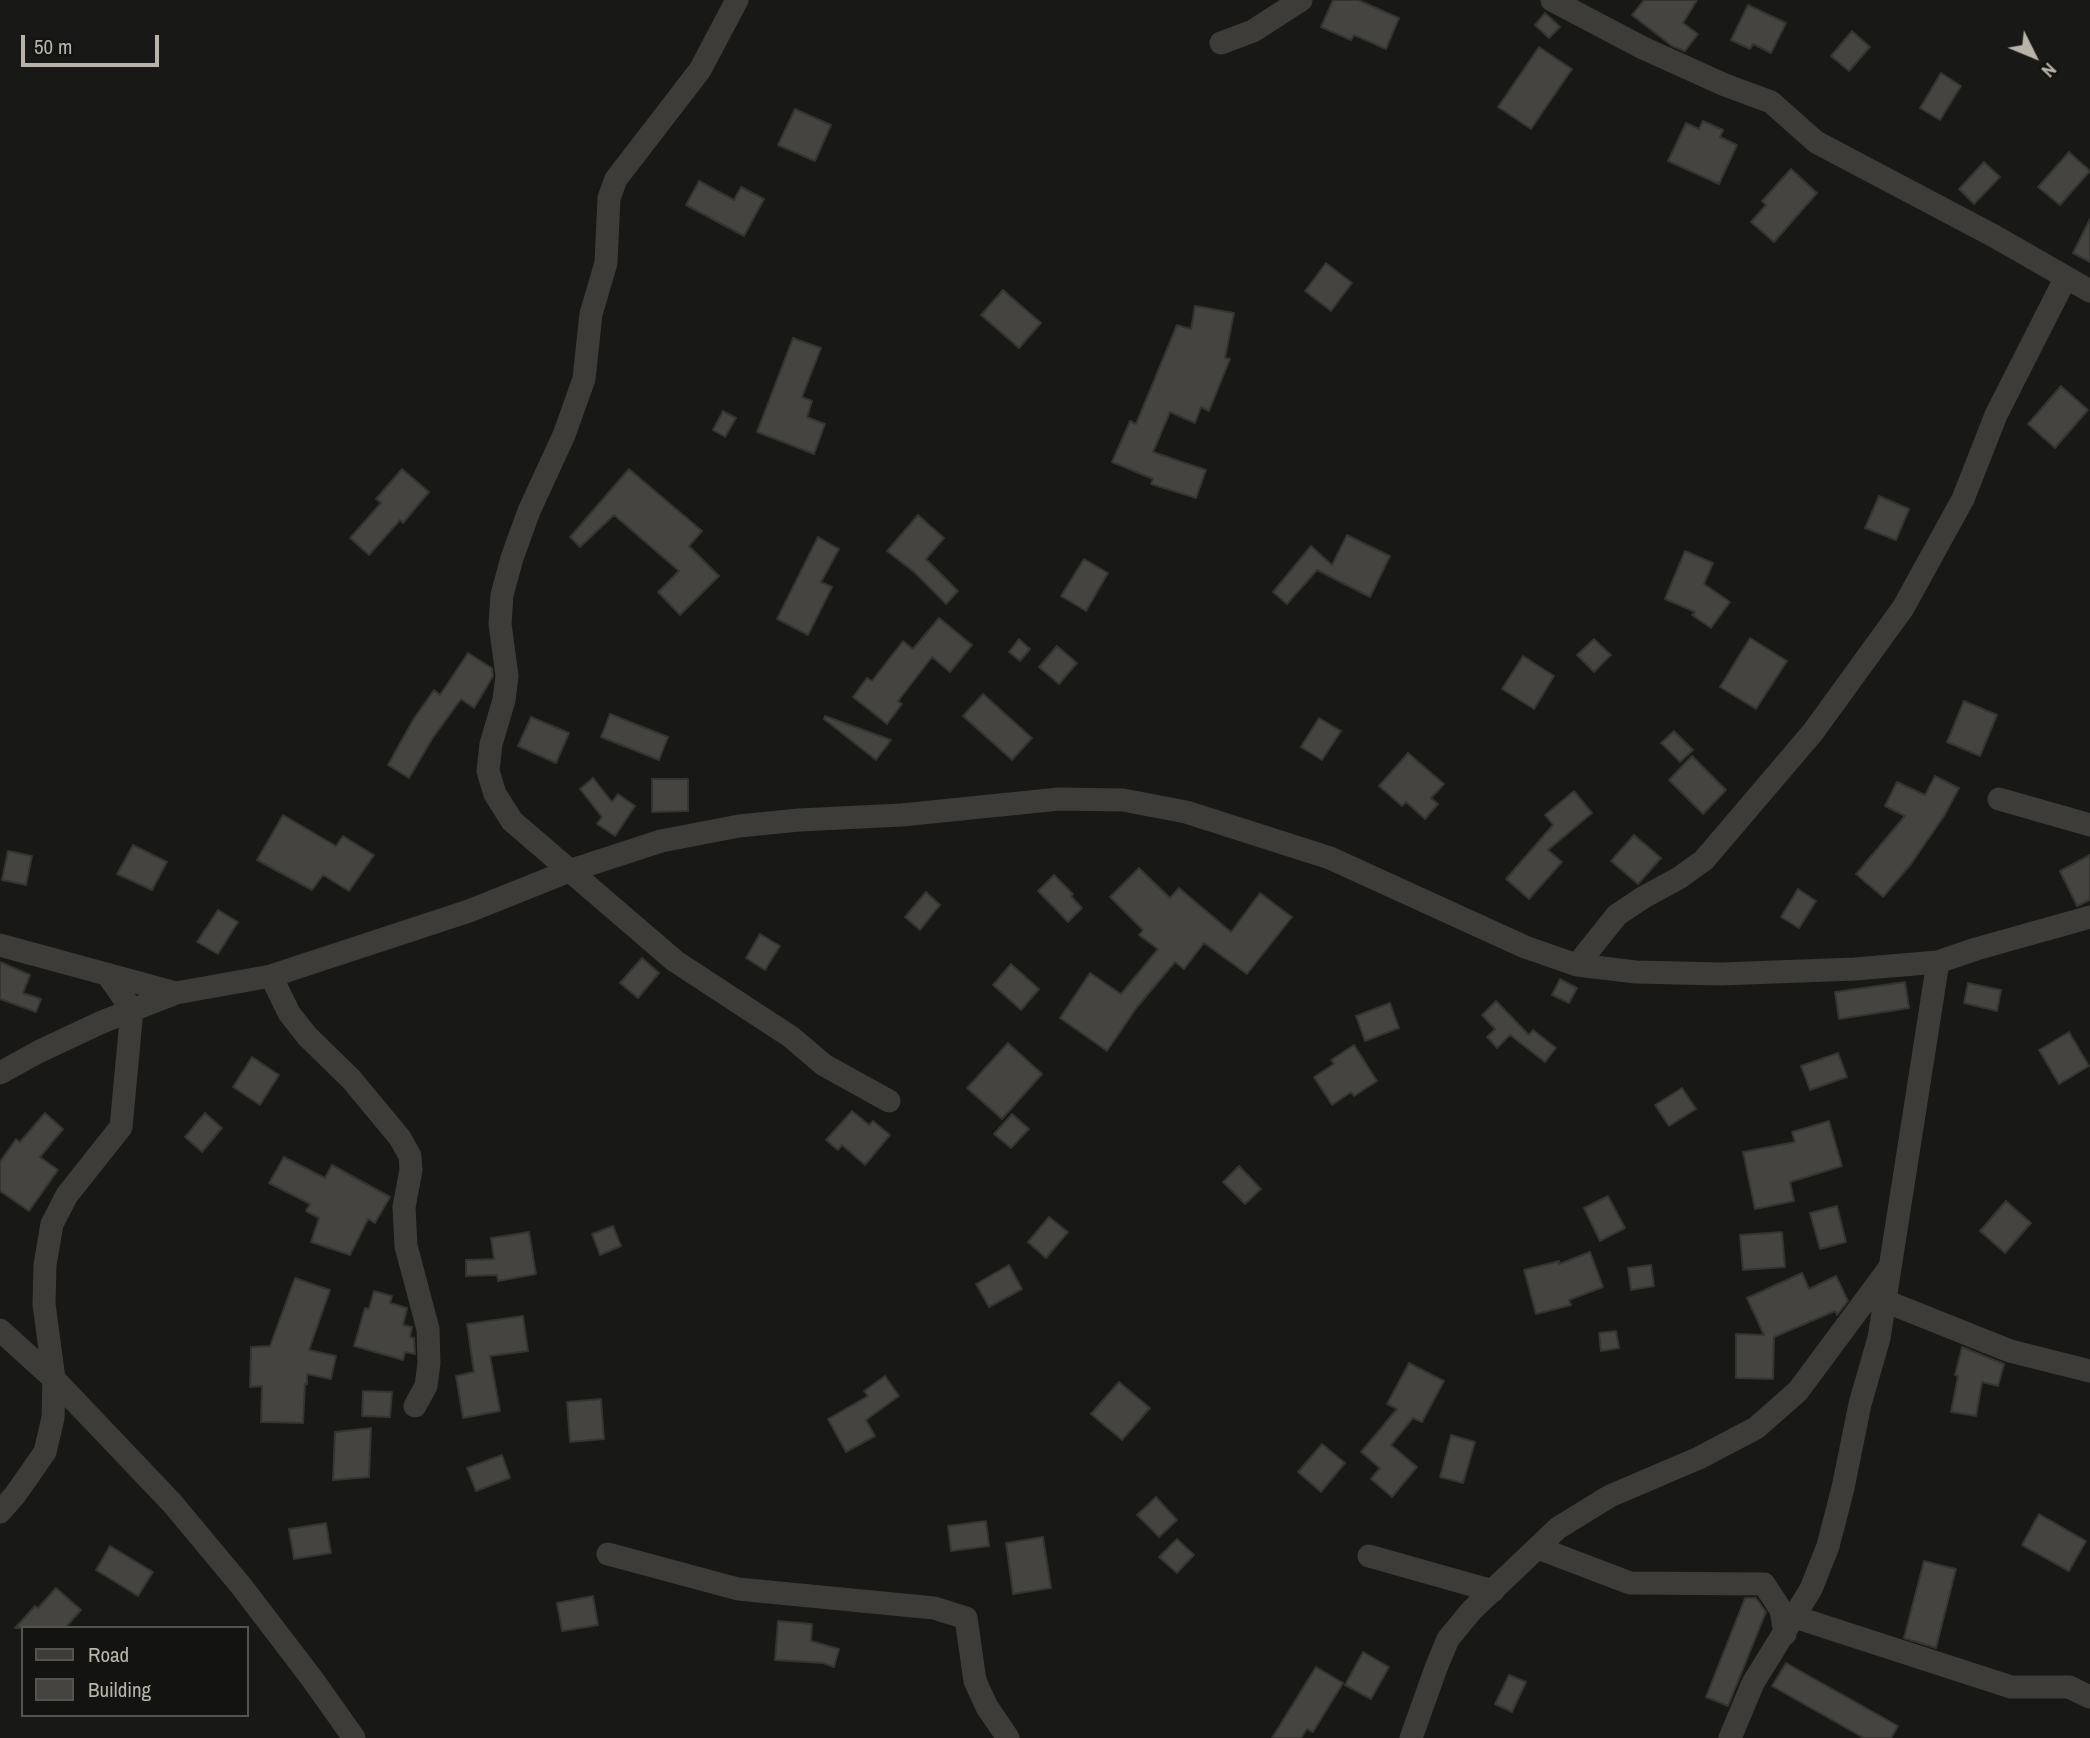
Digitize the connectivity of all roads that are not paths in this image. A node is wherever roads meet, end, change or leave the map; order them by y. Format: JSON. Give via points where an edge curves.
{"nodes":[{"id":1,"x":737,"y":0,"type":"edge"},
{"id":2,"x":1300,"y":0,"type":"edge"},
{"id":3,"x":1552,"y":0,"type":"edge"},
{"id":4,"x":1221,"y":43,"type":"dead end"},
{"id":5,"x":2065,"y":279,"type":"junction"},
{"id":6,"x":2090,"y":291,"type":"edge"},
{"id":7,"x":1999,"y":799,"type":"dead end"},
{"id":8,"x":2090,"y":825,"type":"edge"},
{"id":9,"x":569,"y":872,"type":"junction"},
{"id":10,"x":2090,"y":917,"type":"edge"},
{"id":11,"x":0,"y":945,"type":"edge"},
{"id":12,"x":1938,"y":962,"type":"junction"},
{"id":13,"x":1577,"y":965,"type":"junction"},
{"id":14,"x":107,"y":974,"type":"junction"},
{"id":15,"x":271,"y":976,"type":"junction"},
{"id":16,"x":176,"y":993,"type":"junction"},
{"id":17,"x":132,"y":1010,"type":"junction"},
{"id":18,"x":0,"y":1073,"type":"edge"},
{"id":19,"x":889,"y":1101,"type":"dead end"},
{"id":20,"x":1891,"y":1264,"type":"junction"},
{"id":21,"x":1885,"y":1301,"type":"junction"},
{"id":22,"x":0,"y":1330,"type":"edge"},
{"id":23,"x":2090,"y":1371,"type":"edge"},
{"id":24,"x":54,"y":1379,"type":"junction"},
{"id":25,"x":415,"y":1406,"type":"dead end"},
{"id":26,"x":0,"y":1512,"type":"edge"},
{"id":27,"x":1538,"y":1548,"type":"junction"},
{"id":28,"x":608,"y":1554,"type":"dead end"},
{"id":29,"x":1369,"y":1556,"type":"dead end"},
{"id":30,"x":1493,"y":1591,"type":"junction"},
{"id":31,"x":1790,"y":1626,"type":"junction"},
{"id":32,"x":2090,"y":1697,"type":"edge"},
{"id":33,"x":354,"y":1738,"type":"edge"},
{"id":34,"x":1007,"y":1738,"type":"edge"},
{"id":35,"x":1411,"y":1738,"type":"edge"},
{"id":36,"x":1730,"y":1738,"type":"edge"}],
"edges":[{"from":1,"to":9,"type":"street","via":[[700,70],[616,179],[609,198],[606,263],[591,313],[584,379],[529,511],[502,595],[500,624],[508,676],[488,771],[495,794],[512,821]]},
{"from":2,"to":4,"type":"street","via":[[1253,31]]},
{"from":3,"to":5,"type":"street","via":[[1643,48],[1771,102],[1816,142]]},
{"from":5,"to":6,"type":"street"},
{"from":5,"to":13,"type":"street","via":[[1996,415],[1963,499],[1903,608],[1813,732],[1704,860],[1617,915]]},
{"from":7,"to":8,"type":"street"},
{"from":9,"to":13,"type":"street","via":[[661,841],[739,826],[1059,800],[1123,800],[1186,812],[1330,858],[1525,947]]},
{"from":9,"to":15,"type":"street","via":[[469,911]]},
{"from":9,"to":19,"type":"street","via":[[675,961],[792,1037],[824,1065]]},
{"from":10,"to":12,"type":"street"},
{"from":11,"to":14,"type":"street"},
{"from":12,"to":13,"type":"street","via":[[1721,974]]},
{"from":12,"to":20,"type":"street"},
{"from":14,"to":16,"type":"street"},
{"from":14,"to":17,"type":"street"},
{"from":15,"to":16,"type":"street"},
{"from":15,"to":25,"type":"street","via":[[295,1021],[351,1079],[410,1156],[404,1208],[406,1246],[428,1329],[429,1352],[426,1385]]},
{"from":16,"to":17,"type":"street"},
{"from":17,"to":18,"type":"street"},
{"from":17,"to":24,"type":"street","via":[[121,1127],[67,1195],[52,1224],[44,1304]]},
{"from":20,"to":21,"type":"street"},
{"from":20,"to":27,"type":"street","via":[[1798,1391],[1756,1428],[1610,1496],[1558,1528]]},
{"from":21,"to":23,"type":"street","via":[[2010,1351]]},
{"from":21,"to":31,"type":"street","via":[[1828,1546]]},
{"from":22,"to":24,"type":"street"},
{"from":24,"to":26,"type":"street","via":[[53,1418],[45,1452]]},
{"from":24,"to":33,"type":"street","via":[[181,1514],[258,1607]]},
{"from":27,"to":30,"type":"street"},
{"from":27,"to":31,"type":"street","via":[[1630,1583],[1764,1584]]},
{"from":28,"to":34,"type":"street","via":[[738,1589],[934,1608],[966,1618],[975,1681]]},
{"from":29,"to":30,"type":"street"},
{"from":30,"to":35,"type":"street","via":[[1448,1640]]},
{"from":31,"to":32,"type":"street","via":[[2011,1688],[2069,1687]]},
{"from":31,"to":36,"type":"street","via":[[1753,1683]]}]}
